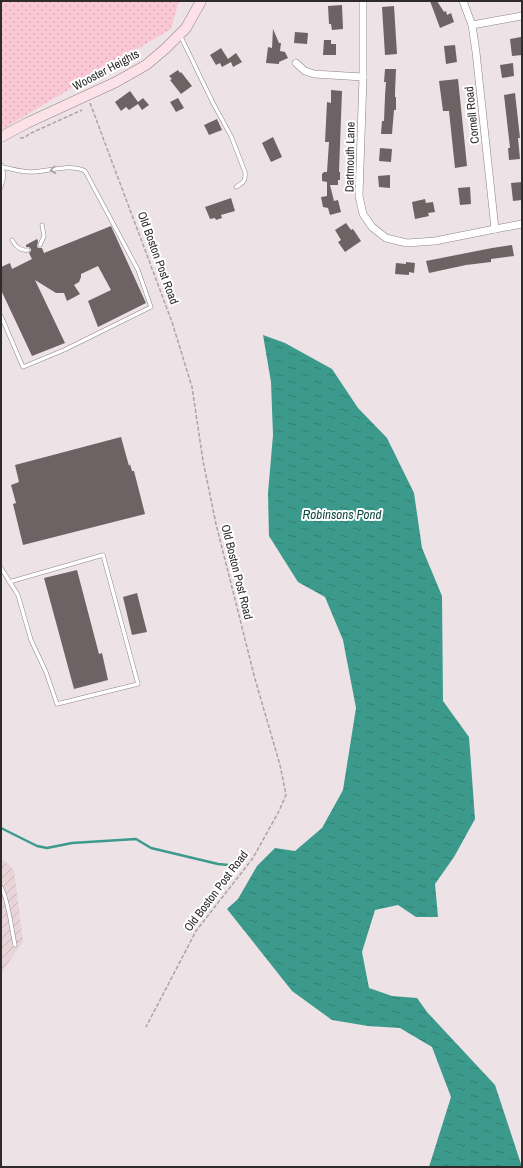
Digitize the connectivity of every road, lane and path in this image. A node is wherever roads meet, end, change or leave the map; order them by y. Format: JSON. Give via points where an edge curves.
{"nodes":[{"id":1,"x":201,"y":1,"type":"edge"},
{"id":2,"x":363,"y":1,"type":"edge"},
{"id":3,"x":463,"y":1,"type":"edge"},
{"id":4,"x":522,"y":16,"type":"edge"},
{"id":5,"x":472,"y":24,"type":"junction"},
{"id":6,"x":180,"y":34,"type":"junction"},
{"id":7,"x":296,"y":63,"type":"dead end"},
{"id":8,"x":363,"y":77,"type":"junction"},
{"id":9,"x":88,"y":96,"type":"junction"},
{"id":10,"x":82,"y":110,"type":"dead end"},
{"id":11,"x":1,"y":137,"type":"edge"},
{"id":12,"x":16,"y":140,"type":"dead end"},
{"id":13,"x":2,"y":166,"type":"edge"},
{"id":14,"x":1,"y":186,"type":"edge"},
{"id":15,"x":236,"y":187,"type":"dead end"},
{"id":16,"x":522,"y":224,"type":"edge"},
{"id":17,"x":42,"y":225,"type":"dead end"},
{"id":18,"x":495,"y":228,"type":"junction"},
{"id":19,"x":12,"y":240,"type":"dead end"},
{"id":20,"x":40,"y":245,"type":"dead end"},
{"id":21,"x":28,"y":250,"type":"dead end"},
{"id":22,"x":1,"y":316,"type":"edge"},
{"id":23,"x":1,"y":568,"type":"edge"},
{"id":24,"x":9,"y":582,"type":"junction"},
{"id":25,"x":1,"y":887,"type":"edge"},
{"id":26,"x":14,"y":945,"type":"dead end"},
{"id":27,"x":146,"y":1027,"type":"dead end"}],
"edges":[{"from":1,"to":6,"type":"main road","name":"Wooster Heights"},
{"from":2,"to":8,"type":"street","name":"Dartmouth Lane"},
{"from":3,"to":5,"type":"street","name":"Cornell Road"},
{"from":4,"to":5,"type":"street"},
{"from":5,"to":18,"type":"street","name":"Cornell Road"},
{"from":6,"to":9,"type":"main road","name":"Wooster Heights","via":[[146,64]]},
{"from":6,"to":15,"type":"lane","via":[[231,136],[245,172],[244,182]]},
{"from":7,"to":8,"type":"street","via":[[304,71],[314,74]]},
{"from":8,"to":18,"type":"street","name":"Dartmouth Lane","via":[[359,196],[363,214],[372,228],[386,238],[407,243],[435,241]]},
{"from":9,"to":11,"type":"main road","name":"Wooster Heights"},
{"from":9,"to":27,"type":"path","name":"Old Boston Post Road","via":[[172,322],[192,387],[216,524],[286,795],[253,858],[196,931]]},
{"from":10,"to":12,"type":"path"},
{"from":13,"to":14,"type":"lane","via":[[4,179]]},
{"from":22,"to":13,"type":"lane","one_way":true,"via":[[23,367],[64,350],[151,307],[138,270],[85,171],[68,168],[30,172]]},
{"from":16,"to":18,"type":"street","name":"Dartmouth Lane"},
{"from":17,"to":20,"type":"lane","via":[[44,236]]},
{"from":19,"to":21,"type":"lane","via":[[15,246]]},
{"from":23,"to":24,"type":"lane"},
{"from":24,"to":24,"type":"lane","via":[[18,595],[31,640],[57,704],[138,684],[103,555]]},
{"from":25,"to":26,"type":"lane","via":[[8,907]]}]}
